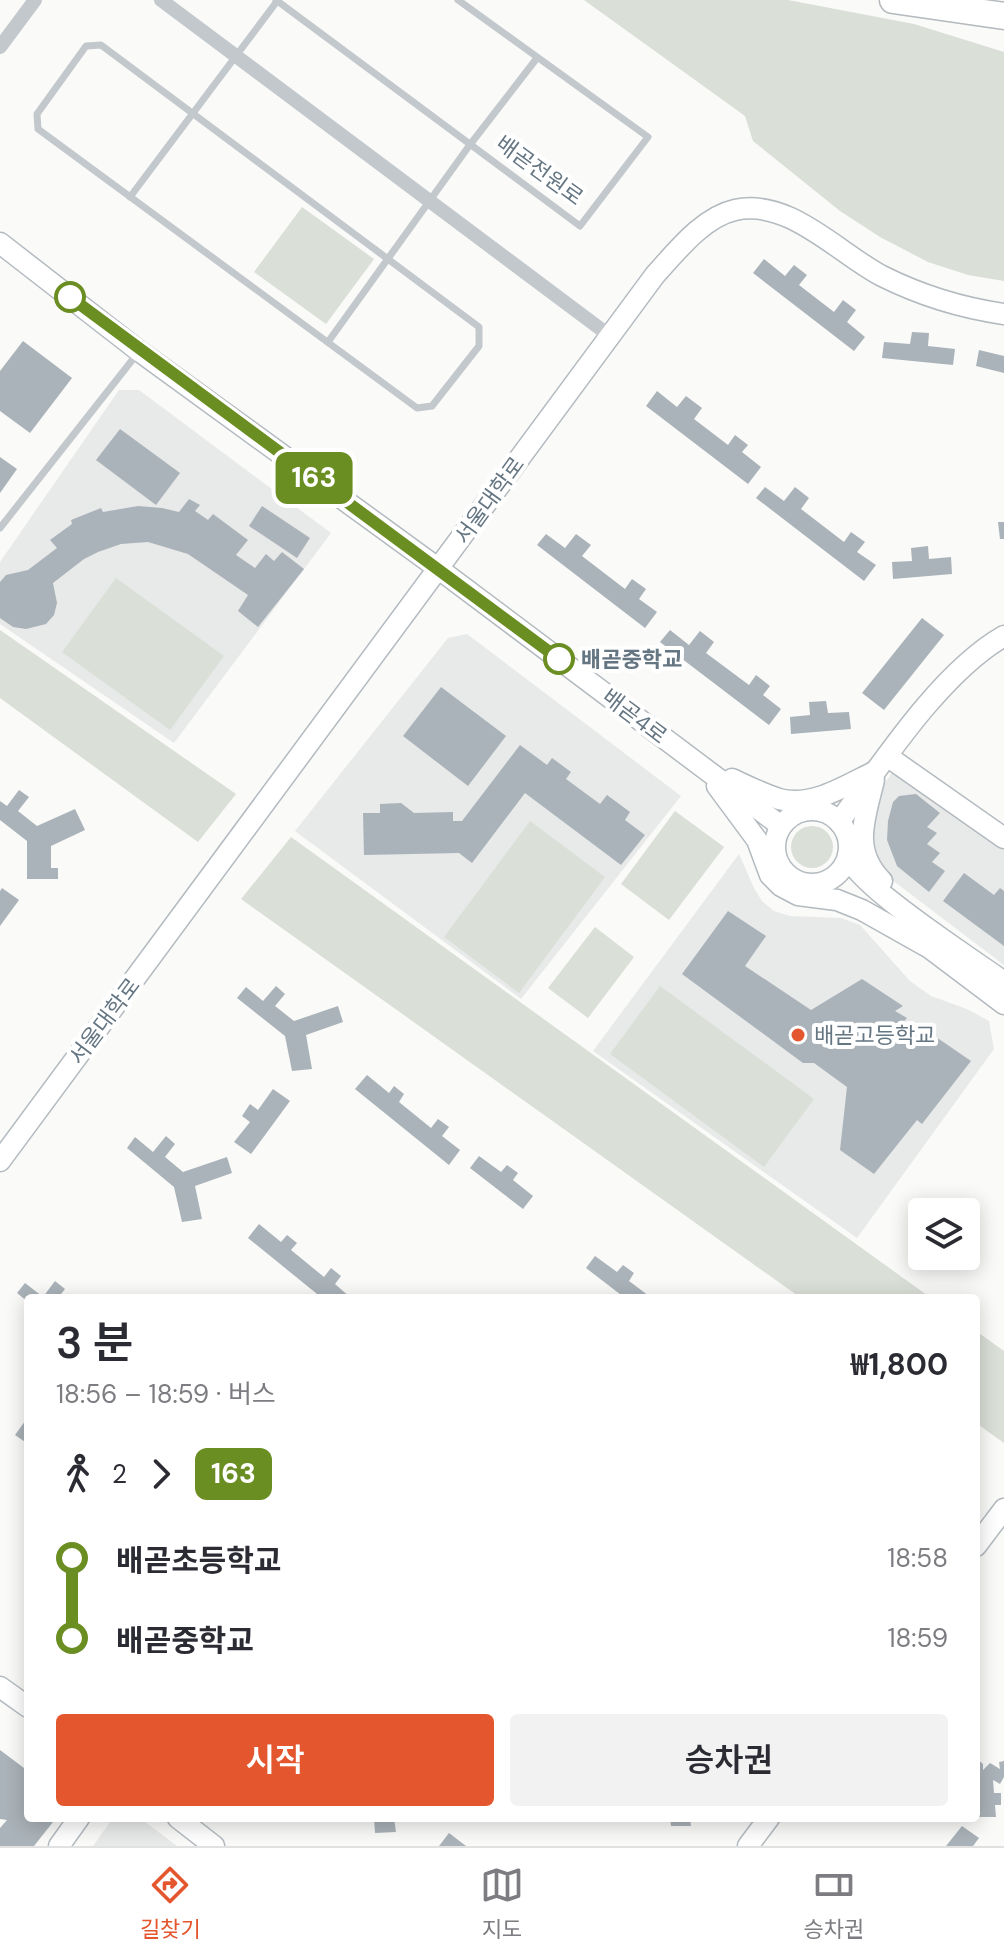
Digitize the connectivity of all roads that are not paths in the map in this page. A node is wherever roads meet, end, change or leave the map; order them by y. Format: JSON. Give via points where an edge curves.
{"nodes":[{"id":1,"x":35,"y":0,"type":"edge"},
{"id":2,"x":161,"y":0,"type":"edge"},
{"id":3,"x":277,"y":0,"type":"edge"},
{"id":4,"x":458,"y":0,"type":"edge"},
{"id":5,"x":893,"y":0,"type":"edge"},
{"id":6,"x":960,"y":0,"type":"edge"},
{"id":7,"x":1004,"y":13,"type":"edge"},
{"id":8,"x":0,"y":47,"type":"edge"},
{"id":9,"x":236,"y":56,"type":"junction"},
{"id":10,"x":537,"y":58,"type":"junction"},
{"id":11,"x":193,"y":112,"type":"junction"},
{"id":12,"x":469,"y":146,"type":"junction"},
{"id":13,"x":130,"y":197,"type":"junction"},
{"id":14,"x":430,"y":202,"type":"junction"},
{"id":15,"x":0,"y":243,"type":"edge"},
{"id":16,"x":388,"y":258,"type":"junction"},
{"id":17,"x":1004,"y":314,"type":"edge"},
{"id":18,"x":610,"y":336,"type":"junction"},
{"id":19,"x":328,"y":342,"type":"junction"},
{"id":20,"x":139,"y":351,"type":"junction"},
{"id":21,"x":0,"y":528,"type":"edge"},
{"id":22,"x":439,"y":569,"type":"junction"},
{"id":23,"x":1004,"y":636,"type":"edge"},
{"id":24,"x":881,"y":764,"type":"junction"},
{"id":25,"x":702,"y":767,"type":"junction"},
{"id":26,"x":839,"y":822,"type":"junction"},
{"id":27,"x":781,"y":826,"type":"junction"},
{"id":28,"x":1004,"y":838,"type":"edge"},
{"id":29,"x":848,"y":856,"type":"junction"},
{"id":30,"x":824,"y":883,"type":"junction"},
{"id":31,"x":931,"y":940,"type":"junction"},
{"id":32,"x":1004,"y":982,"type":"edge"},
{"id":33,"x":1004,"y":1004,"type":"edge"},
{"id":34,"x":0,"y":1161,"type":"edge"},
{"id":35,"x":1004,"y":1509,"type":"edge"},
{"id":36,"x":980,"y":1541,"type":"edge"},
{"id":37,"x":0,"y":1687,"type":"edge"},
{"id":38,"x":24,"y":1704,"type":"edge"},
{"id":39,"x":76,"y":1822,"type":"edge"},
{"id":40,"x":183,"y":1822,"type":"edge"},
{"id":41,"x":766,"y":1822,"type":"edge"},
{"id":42,"x":59,"y":1846,"type":"edge"},
{"id":43,"x":214,"y":1846,"type":"edge"},
{"id":44,"x":748,"y":1846,"type":"edge"}],
"edges":[{"from":1,"to":8,"type":"street"},
{"from":2,"to":9,"type":"street"},
{"from":3,"to":9,"type":"lane","name":"배곧전원로"},
{"from":3,"to":12,"type":"lane","name":"배곧전원로"},
{"from":4,"to":10,"type":"lane","name":"배곧전원로"},
{"from":5,"to":7,"type":"highway"},
{"from":6,"to":7,"type":"highway"},
{"from":9,"to":11,"type":"lane","name":"배곧전원로"},
{"from":9,"to":14,"type":"street"},
{"from":10,"to":12,"type":"lane","name":"배곧전원로"},
{"from":10,"to":12,"type":"lane","name":"배곧전원로","via":[[648,137],[580,226]]},
{"from":11,"to":13,"type":"lane","name":"배곧전원로"},
{"from":11,"to":13,"type":"lane","via":[[101,45],[86,46],[37,114],[38,129]]},
{"from":11,"to":16,"type":"lane"},
{"from":12,"to":14,"type":"lane","name":"배곧전원로"},
{"from":13,"to":19,"type":"lane"},
{"from":14,"to":16,"type":"lane","name":"배곧전원로"},
{"from":14,"to":18,"type":"street"},
{"from":15,"to":20,"type":"main road","name":"배곧4로"},
{"from":16,"to":19,"type":"lane","name":"배곧전원로"},
{"from":16,"to":19,"type":"lane","via":[[479,327],[479,346],[432,406],[417,408]]},
{"from":17,"to":18,"type":"main road","name":"서울대학로","via":[[928,296],[853,259],[804,224],[754,208],[733,210],[690,238]]},
{"from":18,"to":22,"type":"main road","name":"서울대학로"},
{"from":20,"to":21,"type":"lane"},
{"from":20,"to":22,"type":"main road","name":"배곧4로"},
{"from":22,"to":25,"type":"main road","name":"배곧4로"},
{"from":22,"to":34,"type":"main road","name":"서울대학로"},
{"from":23,"to":24,"type":"main road","via":[[958,669]]},
{"from":24,"to":25,"type":"main road","via":[[822,796],[795,802]]},
{"from":24,"to":26,"type":"main road"},
{"from":24,"to":28,"type":"main road"},
{"from":24,"to":31,"type":"main road","via":[[863,825],[863,855]]},
{"from":25,"to":27,"type":"main road","name":"배곧4로"},
{"from":25,"to":31,"type":"main road","via":[[757,840],[770,875],[781,886],[798,895],[837,900]]},
{"from":26,"to":27,"type":"main road","via":[[818,810],[806,810]]},
{"from":26,"to":29,"type":"main road","via":[[846,831]]},
{"from":27,"to":30,"type":"main road","via":[[774,842],[779,867],[799,883]]},
{"from":29,"to":30,"type":"main road","via":[[835,877]]},
{"from":29,"to":31,"type":"main road","via":[[855,871]]},
{"from":30,"to":31,"type":"main road","via":[[856,893]]},
{"from":31,"to":32,"type":"main road"},
{"from":31,"to":33,"type":"main road"},
{"from":35,"to":36,"type":"main road"},
{"from":37,"to":38,"type":"main road"},
{"from":39,"to":42,"type":"main road"},
{"from":40,"to":43,"type":"main road"},
{"from":41,"to":44,"type":"main road"}]}
